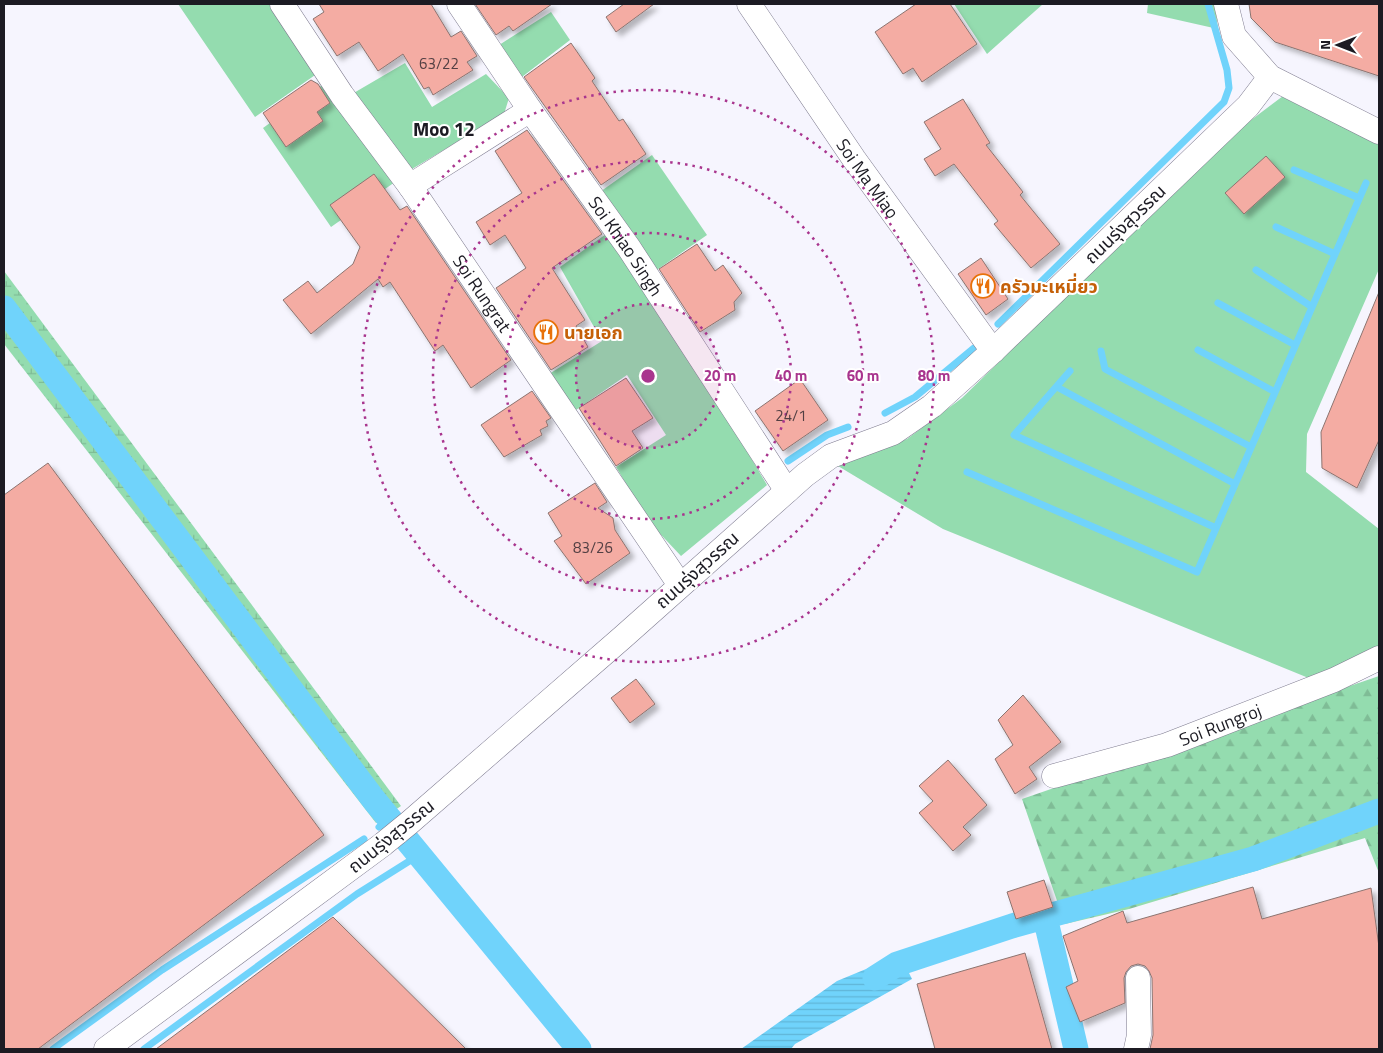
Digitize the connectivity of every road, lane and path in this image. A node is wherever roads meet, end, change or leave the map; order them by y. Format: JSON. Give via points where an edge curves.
{"nodes":[{"id":1,"x":282,"y":4,"type":"edge"},
{"id":2,"x":459,"y":4,"type":"edge"},
{"id":3,"x":749,"y":4,"type":"edge"},
{"id":4,"x":1226,"y":4,"type":"edge"},
{"id":5,"x":1270,"y":77,"type":"junction"},
{"id":6,"x":530,"y":110,"type":"junction"},
{"id":7,"x":1379,"y":132,"type":"edge"},
{"id":8,"x":410,"y":186,"type":"junction"},
{"id":9,"x":993,"y":350,"type":"junction"},
{"id":10,"x":787,"y":491,"type":"junction"},
{"id":11,"x":680,"y":585,"type":"junction"},
{"id":12,"x":1379,"y":658,"type":"edge"},
{"id":13,"x":1054,"y":776,"type":"dead end"},
{"id":14,"x":1138,"y":978,"type":"dead end"},
{"id":15,"x":106,"y":1049,"type":"edge"},
{"id":16,"x":1136,"y":1049,"type":"edge"}],
"edges":[{"from":1,"to":8,"type":"street","name":"Soi Rungrat","via":[[342,95]]},
{"from":2,"to":6,"type":"street","name":"Soi Khiao Singh"},
{"from":3,"to":9,"type":"street","name":"Soi Ma Miao","via":[[854,159]]},
{"from":4,"to":5,"type":"street","via":[[1234,36]]},
{"from":5,"to":7,"type":"street"},
{"from":5,"to":9,"type":"street","name":"ถนนรุ่งสุวรรณ","via":[[1248,106]]},
{"from":6,"to":8,"type":"street"},
{"from":6,"to":10,"type":"street","name":"Soi Khiao Singh","via":[[629,248]]},
{"from":8,"to":11,"type":"street","name":"Soi Rungrat"},
{"from":9,"to":10,"type":"street","name":"ถนนรุ่งสุวรรณ","via":[[932,406],[893,433],[832,456]]},
{"from":10,"to":11,"type":"street","name":"ถนนรุ่งสุวรรณ"},
{"from":11,"to":15,"type":"street","name":"ถนนรุ่งสุวรรณ","via":[[409,824]]},
{"from":12,"to":13,"type":"street","name":"Soi Rungroj","via":[[1334,680],[1167,745]]},
{"from":14,"to":16,"type":"street","via":[[1139,1035]]}]}
